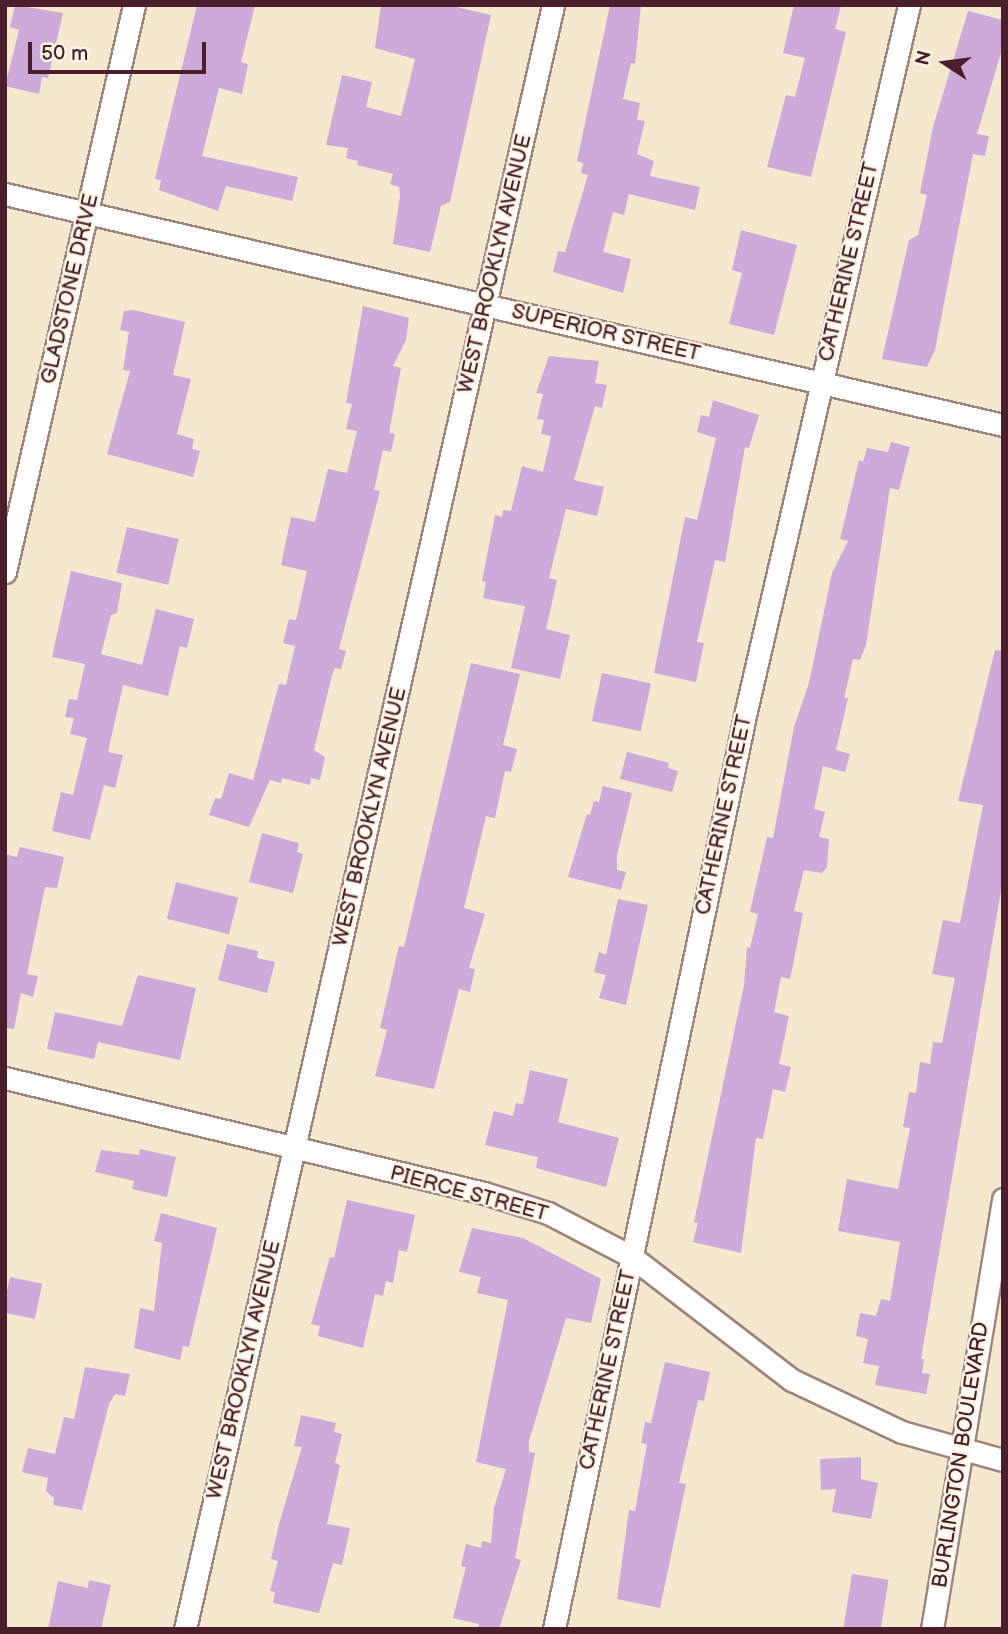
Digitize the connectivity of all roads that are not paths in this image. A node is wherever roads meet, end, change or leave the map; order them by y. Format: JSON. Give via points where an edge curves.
{"nodes":[{"id":1,"x":134,"y":5,"type":"edge"},
{"id":2,"x":553,"y":5,"type":"edge"},
{"id":3,"x":909,"y":5,"type":"edge"},
{"id":4,"x":5,"y":194,"type":"edge"},
{"id":5,"x":87,"y":213,"type":"junction"},
{"id":6,"x":486,"y":304,"type":"junction"},
{"id":7,"x":821,"y":383,"type":"junction"},
{"id":8,"x":1003,"y":425,"type":"edge"},
{"id":9,"x":5,"y":572,"type":"edge"},
{"id":10,"x":5,"y":1078,"type":"edge"},
{"id":11,"x":294,"y":1150,"type":"junction"},
{"id":12,"x":1003,"y":1199,"type":"edge"},
{"id":13,"x":632,"y":1257,"type":"junction"},
{"id":14,"x":962,"y":1451,"type":"junction"},
{"id":15,"x":1003,"y":1460,"type":"edge"},
{"id":16,"x":185,"y":1629,"type":"edge"},
{"id":17,"x":554,"y":1629,"type":"edge"},
{"id":18,"x":932,"y":1629,"type":"edge"}],
"edges":[{"from":1,"to":5,"type":"street","name":"GLADSTONE DRIVE"},
{"from":2,"to":6,"type":"street","name":"WEST BROOKLYN AVENUE"},
{"from":3,"to":7,"type":"street","name":"CATHERINE STREET"},
{"from":4,"to":5,"type":"street","name":"SUPERIOR STREET"},
{"from":5,"to":6,"type":"street","name":"SUPERIOR STREET"},
{"from":5,"to":9,"type":"street","name":"GLADSTONE DRIVE"},
{"from":6,"to":7,"type":"street","name":"SUPERIOR STREET"},
{"from":6,"to":11,"type":"street","name":"WEST BROOKLYN AVENUE"},
{"from":7,"to":8,"type":"street","name":"SUPERIOR STREET"},
{"from":7,"to":13,"type":"street","name":"CATHERINE STREET","via":[[746,711]]},
{"from":10,"to":11,"type":"street","name":"PIERCE STREET"},
{"from":11,"to":13,"type":"street","name":"PIERCE STREET","via":[[484,1193],[548,1213]]},
{"from":11,"to":16,"type":"street","name":"WEST BROOKLYN AVENUE"},
{"from":12,"to":14,"type":"street","name":"BURLINGTON BOULEVARD"},
{"from":13,"to":14,"type":"street","name":"PIERCE STREET","via":[[792,1381],[852,1411]]},
{"from":13,"to":17,"type":"street","name":"CATHERINE STREET"},
{"from":14,"to":15,"type":"street","name":"PIERCE STREET"},
{"from":14,"to":18,"type":"street","name":"BURLINGTON BOULEVARD"}]}
